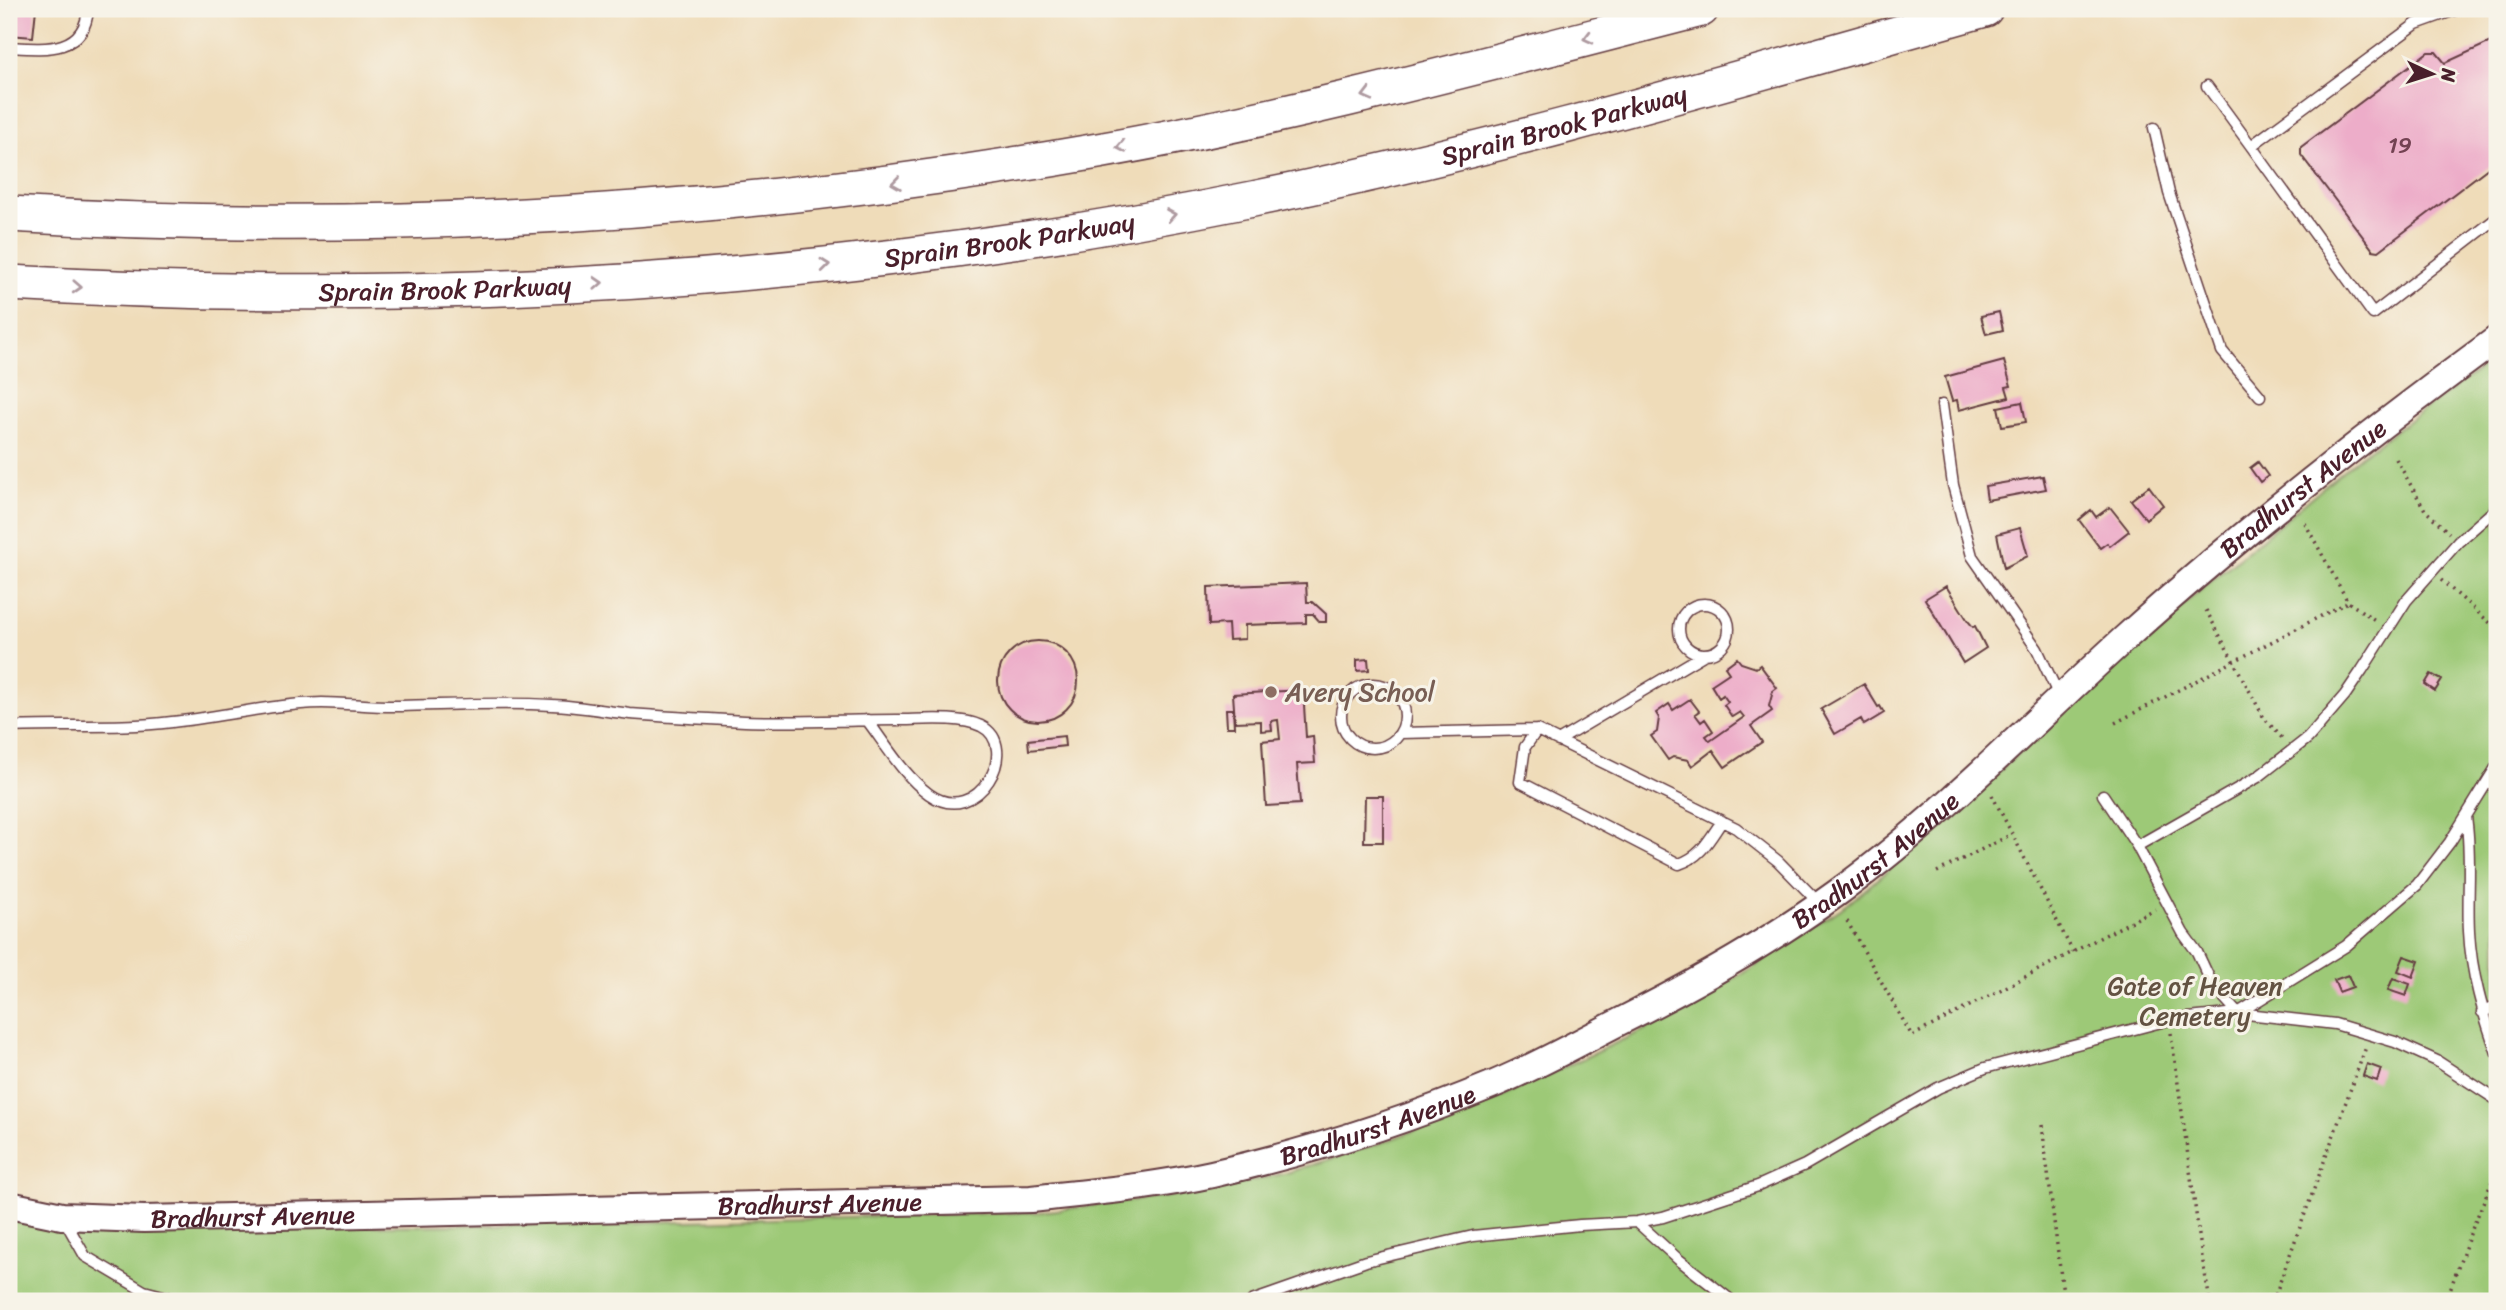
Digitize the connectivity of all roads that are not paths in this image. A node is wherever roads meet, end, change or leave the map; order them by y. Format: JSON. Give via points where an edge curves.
{"nodes":[{"id":1,"x":88,"y":9,"type":"edge"},
{"id":2,"x":1701,"y":9,"type":"edge"},
{"id":3,"x":1986,"y":9,"type":"edge"},
{"id":4,"x":2458,"y":9,"type":"edge"},
{"id":5,"x":9,"y":47,"type":"edge"},
{"id":6,"x":2207,"y":86,"type":"dead end"},
{"id":7,"x":2154,"y":128,"type":"dead end"},
{"id":8,"x":2252,"y":146,"type":"junction"},
{"id":9,"x":9,"y":215,"type":"edge"},
{"id":10,"x":2497,"y":218,"type":"edge"},
{"id":11,"x":9,"y":283,"type":"edge"},
{"id":12,"x":2497,"y":339,"type":"edge"},
{"id":13,"x":2260,"y":396,"type":"dead end"},
{"id":14,"x":1942,"y":405,"type":"dead end"},
{"id":15,"x":2497,"y":508,"type":"edge"},
{"id":16,"x":1705,"y":654,"type":"junction"},
{"id":17,"x":2060,"y":698,"type":"junction"},
{"id":18,"x":867,"y":720,"type":"junction"},
{"id":19,"x":9,"y":727,"type":"edge"},
{"id":20,"x":1537,"y":730,"type":"junction"},
{"id":21,"x":1400,"y":733,"type":"junction"},
{"id":22,"x":1558,"y":741,"type":"junction"},
{"id":23,"x":2497,"y":766,"type":"edge"},
{"id":24,"x":2103,"y":795,"type":"dead end"},
{"id":25,"x":2466,"y":817,"type":"junction"},
{"id":26,"x":1722,"y":821,"type":"junction"},
{"id":27,"x":2137,"y":846,"type":"junction"},
{"id":28,"x":1821,"y":905,"type":"junction"},
{"id":29,"x":2497,"y":1007,"type":"edge"},
{"id":30,"x":2482,"y":1012,"type":"junction"},
{"id":31,"x":2238,"y":1013,"type":"junction"},
{"id":32,"x":2497,"y":1053,"type":"edge"},
{"id":33,"x":2497,"y":1100,"type":"edge"},
{"id":34,"x":9,"y":1205,"type":"edge"},
{"id":35,"x":62,"y":1216,"type":"junction"},
{"id":36,"x":1637,"y":1222,"type":"junction"},
{"id":37,"x":182,"y":1301,"type":"edge"},
{"id":38,"x":1251,"y":1301,"type":"edge"},
{"id":39,"x":1732,"y":1301,"type":"edge"}],
"edges":[{"from":1,"to":5,"type":"lane","via":[[84,28],[71,42],[38,49]]},
{"from":2,"to":9,"type":"highway","one_way":true,"via":[[1236,125],[1031,163],[822,192],[616,212],[421,221],[194,222]]},
{"from":11,"to":3,"type":"highway","name":"Sprain Brook Parkway","one_way":true,"via":[[222,292],[486,289],[754,272],[975,246],[1179,213],[1444,157]]},
{"from":4,"to":8,"type":"lane","via":[[2416,24]]},
{"from":6,"to":8,"type":"lane"},
{"from":7,"to":13,"type":"lane","via":[[2169,192],[2222,351]]},
{"from":8,"to":10,"type":"lane","via":[[2373,314]]},
{"from":12,"to":17,"type":"main road","name":"Bradhurst Avenue","via":[[2249,531]]},
{"from":14,"to":17,"type":"lane","via":[[1953,485],[1972,556],[2037,649]]},
{"from":15,"to":27,"type":"lane","via":[[2458,542],[2406,601],[2345,695],[2294,750],[2258,777]]},
{"from":16,"to":16,"type":"lane","via":[[1726,642],[1729,626],[1715,606],[1699,604],[1685,612],[1679,636],[1689,650]]},
{"from":16,"to":22,"type":"lane"},
{"from":17,"to":28,"type":"main road","name":"Bradhurst Avenue","via":[[1905,839]]},
{"from":18,"to":18,"type":"lane","via":[[962,721],[983,727],[993,738],[992,778],[979,793],[958,803],[936,799],[916,785]]},
{"from":18,"to":19,"type":"lane","via":[[750,721],[555,705],[320,703],[112,727]]},
{"from":20,"to":21,"type":"lane"},
{"from":20,"to":22,"type":"lane"},
{"from":20,"to":26,"type":"lane","via":[[1525,747],[1520,782],[1679,864],[1702,852]]},
{"from":21,"to":21,"type":"lane","via":[[1374,748],[1355,742],[1343,726],[1342,706],[1347,696],[1376,684],[1395,693],[1405,712]]},
{"from":22,"to":26,"type":"lane"},
{"from":23,"to":25,"type":"lane"},
{"from":24,"to":27,"type":"lane"},
{"from":25,"to":30,"type":"lane","via":[[2471,848],[2469,932]]},
{"from":25,"to":31,"type":"lane","via":[[2417,885],[2347,946]]},
{"from":26,"to":28,"type":"lane","via":[[1778,861]]},
{"from":27,"to":31,"type":"lane","via":[[2212,984]]},
{"from":28,"to":35,"type":"main road","name":"Bradhurst Avenue","via":[[1714,972],[1497,1083],[1309,1150],[1208,1175],[1031,1199],[144,1219]]},
{"from":29,"to":30,"type":"lane"},
{"from":30,"to":32,"type":"lane"},
{"from":31,"to":33,"type":"lane","via":[[2334,1024],[2395,1042],[2437,1061]]},
{"from":31,"to":36,"type":"lane","via":[[2169,1020],[1984,1069],[1938,1087],[1805,1165],[1758,1186]]},
{"from":34,"to":35,"type":"main road","name":"Bradhurst Avenue"},
{"from":35,"to":37,"type":"lane","via":[[85,1256],[144,1291]]},
{"from":36,"to":38,"type":"lane","via":[[1474,1236],[1366,1261]]},
{"from":36,"to":39,"type":"lane"}]}
